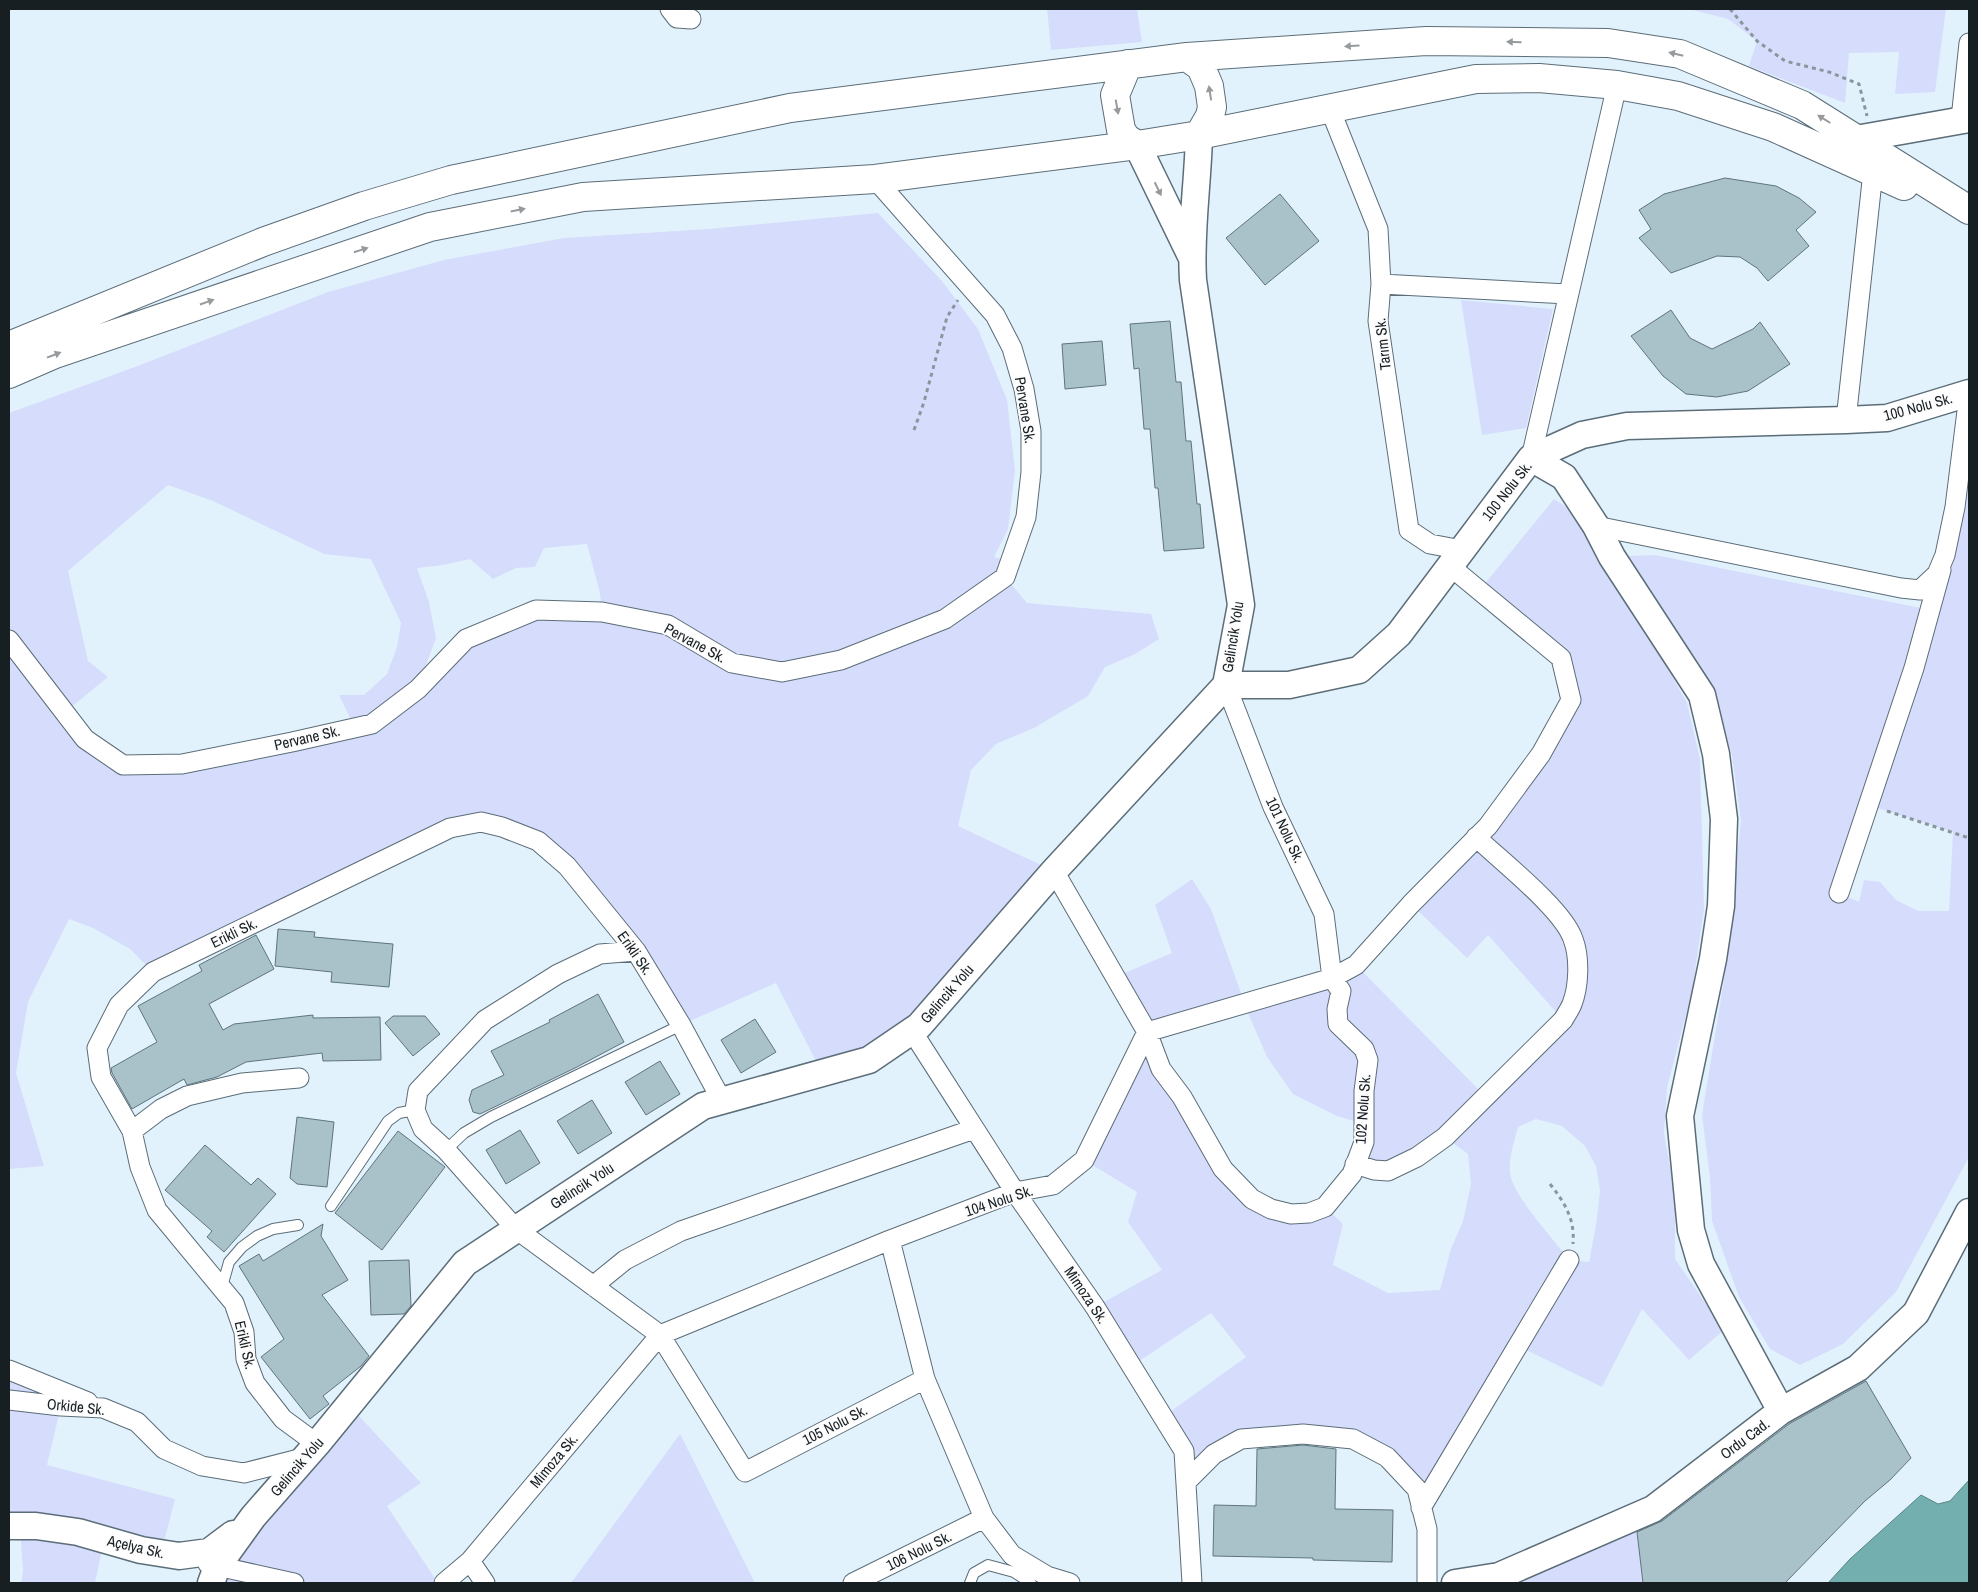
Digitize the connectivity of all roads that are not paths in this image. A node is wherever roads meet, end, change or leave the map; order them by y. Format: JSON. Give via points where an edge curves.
{"nodes":[{"id":1,"x":670,"y":9,"type":"edge"},
{"id":2,"x":691,"y":19,"type":"dead end"},
{"id":3,"x":1969,"y":43,"type":"edge"},
{"id":4,"x":1187,"y":57,"type":"junction"},
{"id":5,"x":1128,"y":64,"type":"junction"},
{"id":6,"x":1617,"y":85,"type":"junction"},
{"id":7,"x":1330,"y":109,"type":"junction"},
{"id":8,"x":1965,"y":119,"type":"edge"},
{"id":9,"x":1199,"y":135,"type":"junction"},
{"id":10,"x":1856,"y":139,"type":"junction"},
{"id":11,"x":1137,"y":145,"type":"junction"},
{"id":12,"x":1873,"y":172,"type":"junction"},
{"id":13,"x":875,"y":179,"type":"junction"},
{"id":14,"x":1969,"y":210,"type":"edge"},
{"id":15,"x":1969,"y":216,"type":"edge"},
{"id":16,"x":1192,"y":256,"type":"junction"},
{"id":17,"x":1381,"y":284,"type":"junction"},
{"id":18,"x":1568,"y":294,"type":"junction"},
{"id":19,"x":9,"y":346,"type":"edge"},
{"id":20,"x":9,"y":374,"type":"edge"},
{"id":21,"x":1969,"y":394,"type":"edge"},
{"id":22,"x":1846,"y":420,"type":"junction"},
{"id":23,"x":1531,"y":458,"type":"junction"},
{"id":24,"x":1596,"y":526,"type":"junction"},
{"id":25,"x":1945,"y":555,"type":"junction"},
{"id":26,"x":1457,"y":558,"type":"junction"},
{"id":27,"x":9,"y":640,"type":"edge"},
{"id":28,"x":1226,"y":685,"type":"junction"},
{"id":29,"x":1476,"y":838,"type":"junction"},
{"id":30,"x":1054,"y":871,"type":"junction"},
{"id":31,"x":1839,"y":893,"type":"dead end"},
{"id":32,"x":636,"y":951,"type":"junction"},
{"id":33,"x":1332,"y":978,"type":"junction"},
{"id":34,"x":681,"y":1025,"type":"junction"},
{"id":35,"x":912,"y":1031,"type":"junction"},
{"id":36,"x":1147,"y":1032,"type":"junction"},
{"id":37,"x":299,"y":1078,"type":"dead end"},
{"id":38,"x":722,"y":1101,"type":"junction"},
{"id":39,"x":415,"y":1110,"type":"junction"},
{"id":40,"x":974,"y":1129,"type":"junction"},
{"id":41,"x":132,"y":1131,"type":"junction"},
{"id":42,"x":446,"y":1150,"type":"junction"},
{"id":43,"x":1355,"y":1164,"type":"junction"},
{"id":44,"x":1015,"y":1192,"type":"junction"},
{"id":45,"x":331,"y":1206,"type":"dead end"},
{"id":46,"x":1969,"y":1212,"type":"edge"},
{"id":47,"x":298,"y":1226,"type":"dead end"},
{"id":48,"x":516,"y":1229,"type":"junction"},
{"id":49,"x":890,"y":1240,"type":"junction"},
{"id":50,"x":1569,"y":1260,"type":"road end"},
{"id":51,"x":593,"y":1286,"type":"junction"},
{"id":52,"x":222,"y":1287,"type":"junction"},
{"id":53,"x":660,"y":1335,"type":"junction"},
{"id":54,"x":9,"y":1370,"type":"edge"},
{"id":55,"x":925,"y":1379,"type":"junction"},
{"id":56,"x":9,"y":1400,"type":"edge"},
{"id":57,"x":104,"y":1408,"type":"junction"},
{"id":58,"x":1782,"y":1411,"type":"junction"},
{"id":59,"x":310,"y":1451,"type":"junction"},
{"id":60,"x":1187,"y":1481,"type":"junction"},
{"id":61,"x":1421,"y":1508,"type":"junction"},
{"id":62,"x":253,"y":1517,"type":"junction"},
{"id":63,"x":984,"y":1518,"type":"junction"},
{"id":64,"x":9,"y":1526,"type":"edge"},
{"id":65,"x":179,"y":1556,"type":"junction"},
{"id":66,"x":470,"y":1561,"type":"junction"},
{"id":67,"x":214,"y":1575,"type":"edge"},
{"id":68,"x":294,"y":1583,"type":"edge"},
{"id":69,"x":444,"y":1583,"type":"edge"},
{"id":70,"x":485,"y":1583,"type":"edge"},
{"id":71,"x":853,"y":1583,"type":"edge"},
{"id":72,"x":970,"y":1583,"type":"edge"},
{"id":73,"x":1031,"y":1583,"type":"edge"},
{"id":74,"x":1070,"y":1583,"type":"edge"},
{"id":75,"x":1192,"y":1583,"type":"edge"},
{"id":76,"x":1427,"y":1583,"type":"edge"},
{"id":77,"x":1455,"y":1583,"type":"edge"}],
"edges":[{"from":1,"to":2,"type":"street","via":[[677,18]]},
{"from":3,"to":8,"type":"street"},
{"from":4,"to":5,"type":"highway"},
{"from":9,"to":4,"type":"highway","one_way":true,"via":[[1212,107],[1209,86],[1201,67]]},
{"from":10,"to":4,"type":"highway","one_way":true,"via":[[1802,105],[1680,54],[1608,43],[1426,40]]},
{"from":5,"to":11,"type":"highway","one_way":true,"via":[[1115,95],[1121,130]]},
{"from":5,"to":19,"type":"highway","via":[[790,108],[451,180],[364,206],[263,242]]},
{"from":6,"to":7,"type":"highway","via":[[1539,78],[1476,79]]},
{"from":6,"to":12,"type":"highway","via":[[1678,96],[1773,128]]},
{"from":6,"to":18,"type":"street"},
{"from":7,"to":9,"type":"highway"},
{"from":7,"to":17,"type":"street","name":"Tarım Sk.","via":[[1378,229]]},
{"from":8,"to":10,"type":"main road"},
{"from":9,"to":11,"type":"highway"},
{"from":9,"to":16,"type":"main road"},
{"from":10,"to":14,"type":"highway"},
{"from":11,"to":13,"type":"highway"},
{"from":11,"to":16,"type":"main road","one_way":true},
{"from":12,"to":15,"type":"highway"},
{"from":12,"to":22,"type":"street"},
{"from":20,"to":13,"type":"highway","one_way":true,"via":[[55,354],[430,227],[584,197]]},
{"from":13,"to":27,"type":"street","name":"Pervane Sk.","via":[[995,314],[1012,348],[1024,389],[1031,431],[1026,517],[1005,577],[945,619],[841,660],[782,672],[732,663],[668,625],[602,612],[536,610],[466,638],[418,689],[372,724],[182,764],[123,765],[85,739]]},
{"from":16,"to":28,"type":"main road","name":"Gelincik Yolu","via":[[1194,290],[1241,605]]},
{"from":17,"to":18,"type":"street"},
{"from":17,"to":26,"type":"street","name":"Tarım Sk.","via":[[1378,321],[1409,530]]},
{"from":18,"to":23,"type":"street"},
{"from":21,"to":22,"type":"main road","name":"100 Nolu Sk.","via":[[1887,418]]},
{"from":21,"to":25,"type":"street","via":[[1955,506]]},
{"from":22,"to":23,"type":"main road","name":"100 Nolu Sk.","via":[[1627,426],[1582,436]]},
{"from":23,"to":24,"type":"main road","via":[[1564,477]]},
{"from":23,"to":26,"type":"main road","name":"100 Nolu Sk."},
{"from":24,"to":25,"type":"street","via":[[1920,590],[1937,574]]},
{"from":24,"to":58,"type":"main road","via":[[1612,557],[1702,695],[1716,754],[1724,819],[1721,906],[1680,1116],[1691,1230],[1701,1264]]},
{"from":25,"to":31,"type":"street","via":[[1914,668]]},
{"from":26,"to":28,"type":"main road","name":"100 Nolu Sk.","via":[[1399,634],[1359,670],[1288,685]]},
{"from":26,"to":29,"type":"street","via":[[1560,658],[1571,700],[1541,754]]},
{"from":28,"to":30,"type":"main road","name":"Gelincik Yolu"},
{"from":28,"to":33,"type":"street","name":"101 Nolu Sk.","via":[[1272,807],[1324,914]]},
{"from":29,"to":33,"type":"street","via":[[1356,965]]},
{"from":29,"to":43,"type":"street","via":[[1557,912],[1573,939],[1577,962],[1573,1002],[1563,1020],[1438,1142],[1388,1171]]},
{"from":30,"to":35,"type":"main road","name":"Gelincik Yolu"},
{"from":30,"to":36,"type":"street"},
{"from":32,"to":34,"type":"street","name":"Erikli Sk."},
{"from":32,"to":39,"type":"street","via":[[600,954],[558,974],[485,1020],[418,1091]]},
{"from":32,"to":41,"type":"street","name":"Erikli Sk.","via":[[567,866],[538,842],[481,822],[450,828],[153,972],[118,1006],[97,1048],[101,1078]]},
{"from":33,"to":36,"type":"street"},
{"from":33,"to":43,"type":"street","name":"102 Nolu Sk.","via":[[1341,991],[1338,1024],[1364,1049],[1368,1060],[1364,1142]]},
{"from":34,"to":38,"type":"street","name":"Erikli Sk."},
{"from":34,"to":42,"type":"lane","via":[[491,1117],[464,1132]]},
{"from":35,"to":38,"type":"main road","name":"Gelincik Yolu","via":[[869,1060]]},
{"from":35,"to":40,"type":"street","name":"Mimoza Sk."},
{"from":36,"to":43,"type":"street","name":"102 Nolu Sk.","via":[[1161,1069],[1182,1097],[1223,1169],[1252,1199],[1271,1209],[1291,1214],[1309,1213],[1325,1207],[1352,1174]]},
{"from":36,"to":44,"type":"street","name":"104 Nolu Sk.","via":[[1084,1160],[1053,1186]]},
{"from":37,"to":41,"type":"street","via":[[242,1083],[186,1096],[161,1109]]},
{"from":38,"to":48,"type":"main road","name":"Gelincik Yolu","via":[[703,1106]]},
{"from":39,"to":42,"type":"street","via":[[423,1128]]},
{"from":39,"to":45,"type":"lane","via":[[399,1113],[388,1122]]},
{"from":40,"to":44,"type":"street","name":"Mimoza Sk."},
{"from":40,"to":51,"type":"street","via":[[681,1231],[625,1260]]},
{"from":41,"to":52,"type":"street","name":"Erikli Sk.","via":[[140,1167],[158,1210]]},
{"from":42,"to":48,"type":"street"},
{"from":44,"to":49,"type":"street","name":"104 Nolu Sk."},
{"from":44,"to":60,"type":"street","name":"Mimoza Sk.","via":[[1095,1307],[1184,1451]]},
{"from":46,"to":58,"type":"main road","name":"Ordu Cad.","via":[[1916,1313],[1858,1368]]},
{"from":47,"to":52,"type":"lane","via":[[273,1229],[242,1247],[229,1262]]},
{"from":48,"to":51,"type":"street"},
{"from":48,"to":59,"type":"main road","name":"Gelincik Yolu","via":[[465,1263]]},
{"from":49,"to":53,"type":"street","name":"104 Nolu Sk."},
{"from":49,"to":55,"type":"street"},
{"from":50,"to":61,"type":"street"},
{"from":51,"to":53,"type":"street"},
{"from":52,"to":59,"type":"street","name":"Erikli Sk.","via":[[234,1303],[244,1332],[246,1359],[254,1383]]},
{"from":53,"to":55,"type":"street","name":"105 Nolu Sk.","via":[[745,1472]]},
{"from":53,"to":66,"type":"street","name":"Mimoza Sk."},
{"from":54,"to":57,"type":"street"},
{"from":55,"to":63,"type":"street"},
{"from":56,"to":57,"type":"street","name":"Orkide Sk."},
{"from":57,"to":59,"type":"street","name":"Orkide Sk.","via":[[137,1422],[164,1449],[202,1466],[244,1473]]},
{"from":58,"to":77,"type":"main road","name":"Ordu Cad.","via":[[1653,1509],[1499,1576]]},
{"from":59,"to":62,"type":"main road","name":"Gelincik Yolu"},
{"from":60,"to":61,"type":"street","via":[[1214,1454],[1240,1439],[1302,1434],[1353,1439],[1387,1457],[1417,1489]]},
{"from":60,"to":75,"type":"street","name":"Mimoza Sk."},
{"from":61,"to":76,"type":"street","via":[[1427,1528]]},
{"from":62,"to":65,"type":"main road","name":"Açelya Sk.","via":[[208,1552]]},
{"from":62,"to":67,"type":"main road","name":"Gelincik Yolu"},
{"from":63,"to":71,"type":"street","name":"106 Nolu Sk."},
{"from":63,"to":74,"type":"street","via":[[1012,1555],[1047,1576]]},
{"from":64,"to":65,"type":"main road","name":"Açelya Sk.","via":[[78,1532],[141,1550]]},
{"from":65,"to":67,"type":"street"},
{"from":66,"to":69,"type":"street","name":"Mimoza Sk."},
{"from":66,"to":70,"type":"street"},
{"from":67,"to":68,"type":"street"},
{"from":72,"to":73,"type":"lane","via":[[974,1573],[988,1565],[1014,1572]]}]}
